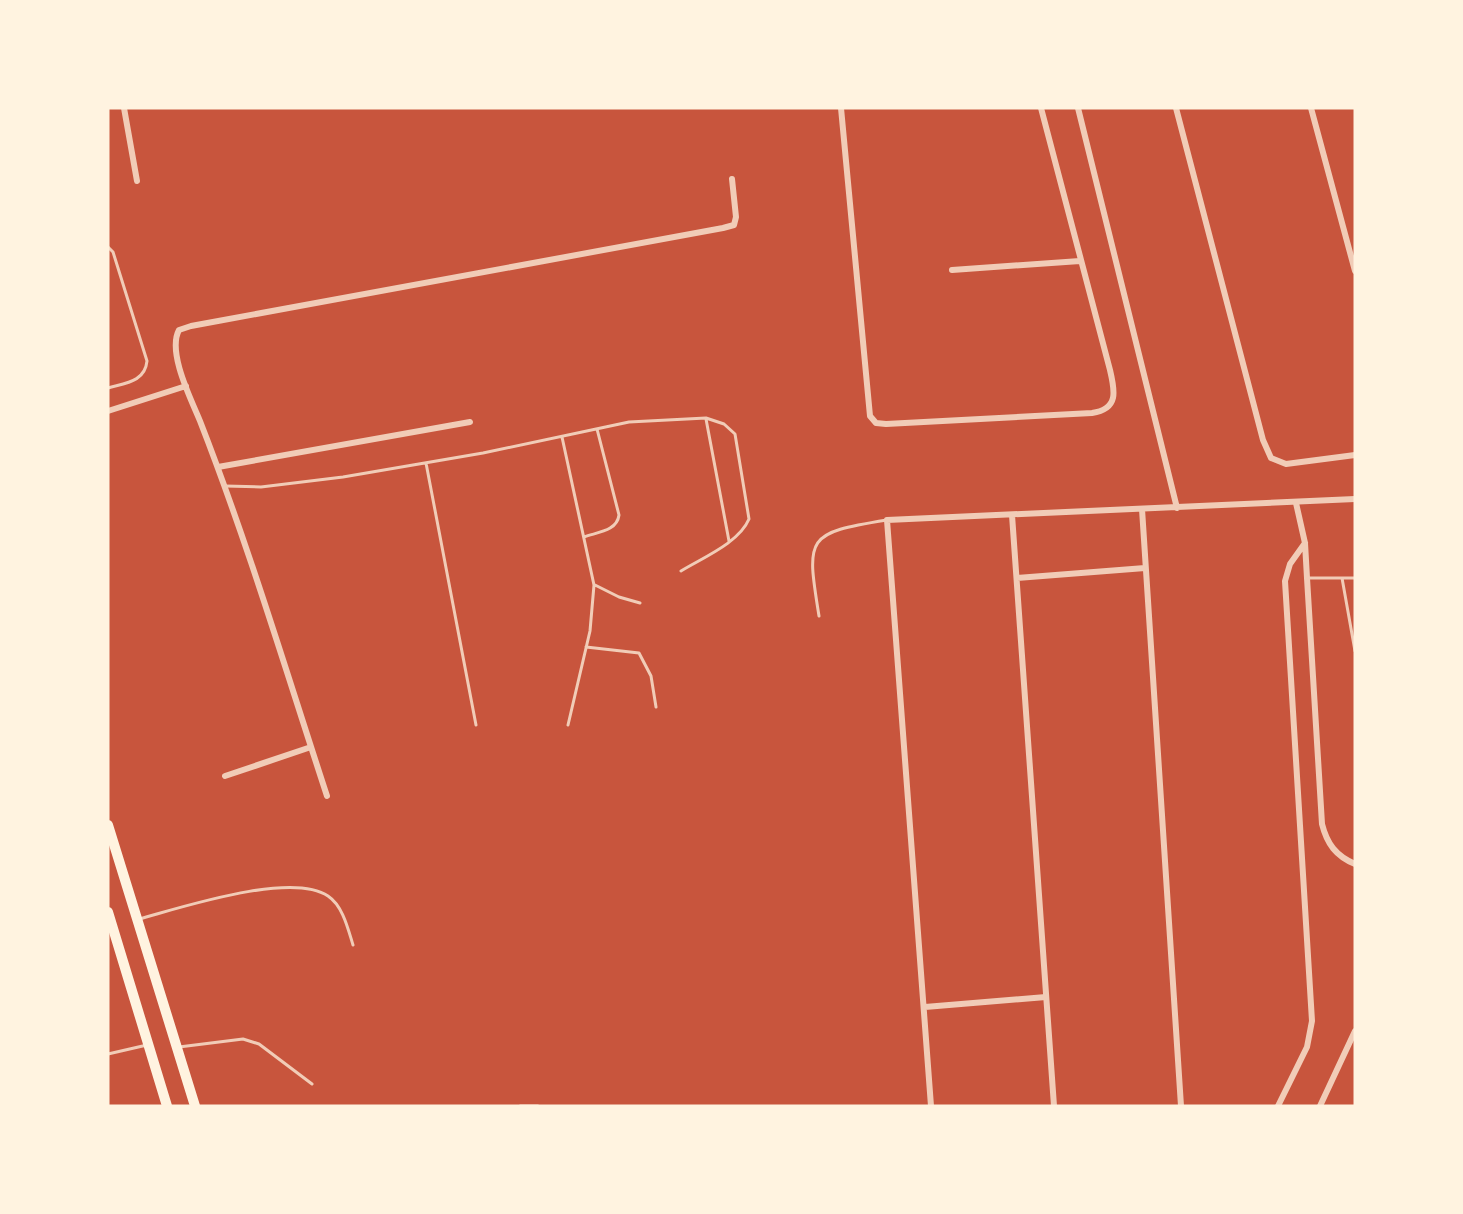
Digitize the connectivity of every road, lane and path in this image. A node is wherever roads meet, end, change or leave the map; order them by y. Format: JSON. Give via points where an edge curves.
{"nodes":[{"id":1,"x":123,"y":108,"type":"edge"},
{"id":2,"x":841,"y":108,"type":"edge"},
{"id":3,"x":1041,"y":108,"type":"edge"},
{"id":4,"x":1078,"y":108,"type":"edge"},
{"id":5,"x":1176,"y":108,"type":"edge"},
{"id":6,"x":1311,"y":108,"type":"edge"},
{"id":7,"x":732,"y":179,"type":"dead end"},
{"id":8,"x":137,"y":181,"type":"dead end"},
{"id":9,"x":108,"y":247,"type":"edge"},
{"id":10,"x":1080,"y":261,"type":"junction"},
{"id":11,"x":952,"y":270,"type":"dead end"},
{"id":12,"x":1355,"y":271,"type":"edge"},
{"id":13,"x":186,"y":386,"type":"junction"},
{"id":14,"x":108,"y":388,"type":"edge"},
{"id":15,"x":108,"y":411,"type":"edge"},
{"id":16,"x":706,"y":418,"type":"junction"},
{"id":17,"x":470,"y":422,"type":"dead end"},
{"id":18,"x":597,"y":429,"type":"junction"},
{"id":19,"x":562,"y":437,"type":"junction"},
{"id":20,"x":1355,"y":455,"type":"edge"},
{"id":21,"x":426,"y":463,"type":"junction"},
{"id":22,"x":218,"y":467,"type":"junction"},
{"id":23,"x":224,"y":486,"type":"junction"},
{"id":24,"x":1355,"y":499,"type":"edge"},
{"id":25,"x":1296,"y":503,"type":"junction"},
{"id":26,"x":1177,"y":508,"type":"junction"},
{"id":27,"x":1142,"y":509,"type":"junction"},
{"id":28,"x":1012,"y":515,"type":"junction"},
{"id":29,"x":887,"y":520,"type":"junction"},
{"id":30,"x":584,"y":537,"type":"junction"},
{"id":31,"x":729,"y":541,"type":"junction"},
{"id":32,"x":1305,"y":543,"type":"junction"},
{"id":33,"x":1146,"y":568,"type":"junction"},
{"id":34,"x":681,"y":571,"type":"dead end"},
{"id":35,"x":1017,"y":578,"type":"junction"},
{"id":36,"x":1307,"y":578,"type":"junction"},
{"id":37,"x":1342,"y":578,"type":"junction"},
{"id":38,"x":1355,"y":578,"type":"edge"},
{"id":39,"x":594,"y":585,"type":"junction"},
{"id":40,"x":640,"y":603,"type":"dead end"},
{"id":41,"x":819,"y":616,"type":"dead end"},
{"id":42,"x":586,"y":647,"type":"junction"},
{"id":43,"x":1355,"y":651,"type":"edge"},
{"id":44,"x":656,"y":707,"type":"dead end"},
{"id":45,"x":476,"y":725,"type":"dead end"},
{"id":46,"x":568,"y":725,"type":"dead end"},
{"id":47,"x":311,"y":747,"type":"junction"},
{"id":48,"x":225,"y":776,"type":"dead end"},
{"id":49,"x":327,"y":796,"type":"dead end"},
{"id":50,"x":108,"y":825,"type":"edge"},
{"id":51,"x":1355,"y":864,"type":"edge"},
{"id":52,"x":109,"y":919,"type":"edge"},
{"id":53,"x":136,"y":919,"type":"junction"},
{"id":54,"x":112,"y":943,"type":"edge"},
{"id":55,"x":353,"y":945,"type":"dead end"},
{"id":56,"x":1046,"y":997,"type":"junction"},
{"id":57,"x":925,"y":1007,"type":"junction"},
{"id":58,"x":1355,"y":1031,"type":"edge"},
{"id":59,"x":148,"y":1045,"type":"junction"},
{"id":60,"x":177,"y":1047,"type":"junction"},
{"id":61,"x":108,"y":1054,"type":"edge"},
{"id":62,"x":312,"y":1084,"type":"dead end"},
{"id":63,"x":167,"y":1106,"type":"edge"},
{"id":64,"x":195,"y":1106,"type":"edge"},
{"id":65,"x":520,"y":1106,"type":"edge"},
{"id":66,"x":538,"y":1106,"type":"edge"},
{"id":67,"x":931,"y":1106,"type":"edge"},
{"id":68,"x":1053,"y":1106,"type":"edge"},
{"id":69,"x":1181,"y":1106,"type":"edge"},
{"id":70,"x":1278,"y":1106,"type":"edge"},
{"id":71,"x":1320,"y":1106,"type":"edge"}],
"edges":[{"from":1,"to":8,"type":"street"},
{"from":2,"to":10,"type":"street","via":[[870,416],[876,423],[1104,411],[1111,405],[1114,384]]},
{"from":3,"to":10,"type":"street"},
{"from":4,"to":26,"type":"street"},
{"from":5,"to":20,"type":"street","via":[[1270,458],[1286,464]]},
{"from":6,"to":12,"type":"street"},
{"from":7,"to":13,"type":"street","via":[[734,225],[179,330],[174,349]]},
{"from":9,"to":14,"type":"lane","via":[[113,252],[147,361],[140,378]]},
{"from":10,"to":11,"type":"street"},
{"from":13,"to":15,"type":"street"},
{"from":13,"to":22,"type":"street"},
{"from":16,"to":18,"type":"lane","via":[[629,422]]},
{"from":16,"to":31,"type":"lane"},
{"from":16,"to":31,"type":"lane","via":[[724,424],[735,434],[749,510],[746,527]]},
{"from":17,"to":22,"type":"street"},
{"from":18,"to":19,"type":"lane"},
{"from":18,"to":30,"type":"lane","via":[[619,515],[614,527]]},
{"from":19,"to":21,"type":"lane"},
{"from":19,"to":30,"type":"lane"},
{"from":21,"to":23,"type":"lane","via":[[268,486]]},
{"from":21,"to":45,"type":"lane"},
{"from":22,"to":23,"type":"street"},
{"from":23,"to":47,"type":"street"},
{"from":24,"to":25,"type":"street"},
{"from":25,"to":26,"type":"street"},
{"from":25,"to":32,"type":"street"},
{"from":26,"to":27,"type":"street"},
{"from":27,"to":28,"type":"street"},
{"from":27,"to":33,"type":"street"},
{"from":28,"to":29,"type":"street"},
{"from":28,"to":35,"type":"street"},
{"from":29,"to":41,"type":"lane","via":[[839,528],[818,543],[811,564]]},
{"from":29,"to":57,"type":"street"},
{"from":30,"to":39,"type":"lane"},
{"from":31,"to":34,"type":"lane"},
{"from":32,"to":36,"type":"street"},
{"from":32,"to":70,"type":"street","via":[[1290,564],[1285,581],[1312,1022],[1307,1047]]},
{"from":33,"to":35,"type":"street"},
{"from":33,"to":69,"type":"street"},
{"from":35,"to":56,"type":"street"},
{"from":36,"to":37,"type":"lane"},
{"from":36,"to":51,"type":"street","via":[[1322,824],[1333,849]]},
{"from":37,"to":38,"type":"lane"},
{"from":37,"to":43,"type":"lane"},
{"from":39,"to":40,"type":"lane"},
{"from":39,"to":42,"type":"lane","via":[[594,611]]},
{"from":42,"to":44,"type":"lane","via":[[639,653],[651,676]]},
{"from":42,"to":46,"type":"lane"},
{"from":47,"to":48,"type":"street"},
{"from":47,"to":49,"type":"street"},
{"from":50,"to":53,"type":"highway"},
{"from":52,"to":54,"type":"highway"},
{"from":53,"to":55,"type":"lane","via":[[249,891],[310,889],[328,895],[336,904]]},
{"from":53,"to":60,"type":"highway"},
{"from":54,"to":59,"type":"highway"},
{"from":56,"to":57,"type":"street"},
{"from":56,"to":68,"type":"street"},
{"from":57,"to":67,"type":"street"},
{"from":58,"to":71,"type":"street"},
{"from":59,"to":61,"type":"lane"},
{"from":59,"to":63,"type":"highway"},
{"from":60,"to":62,"type":"lane","via":[[243,1039],[260,1044]]},
{"from":60,"to":64,"type":"highway"},
{"from":65,"to":66,"type":"lane"}]}
